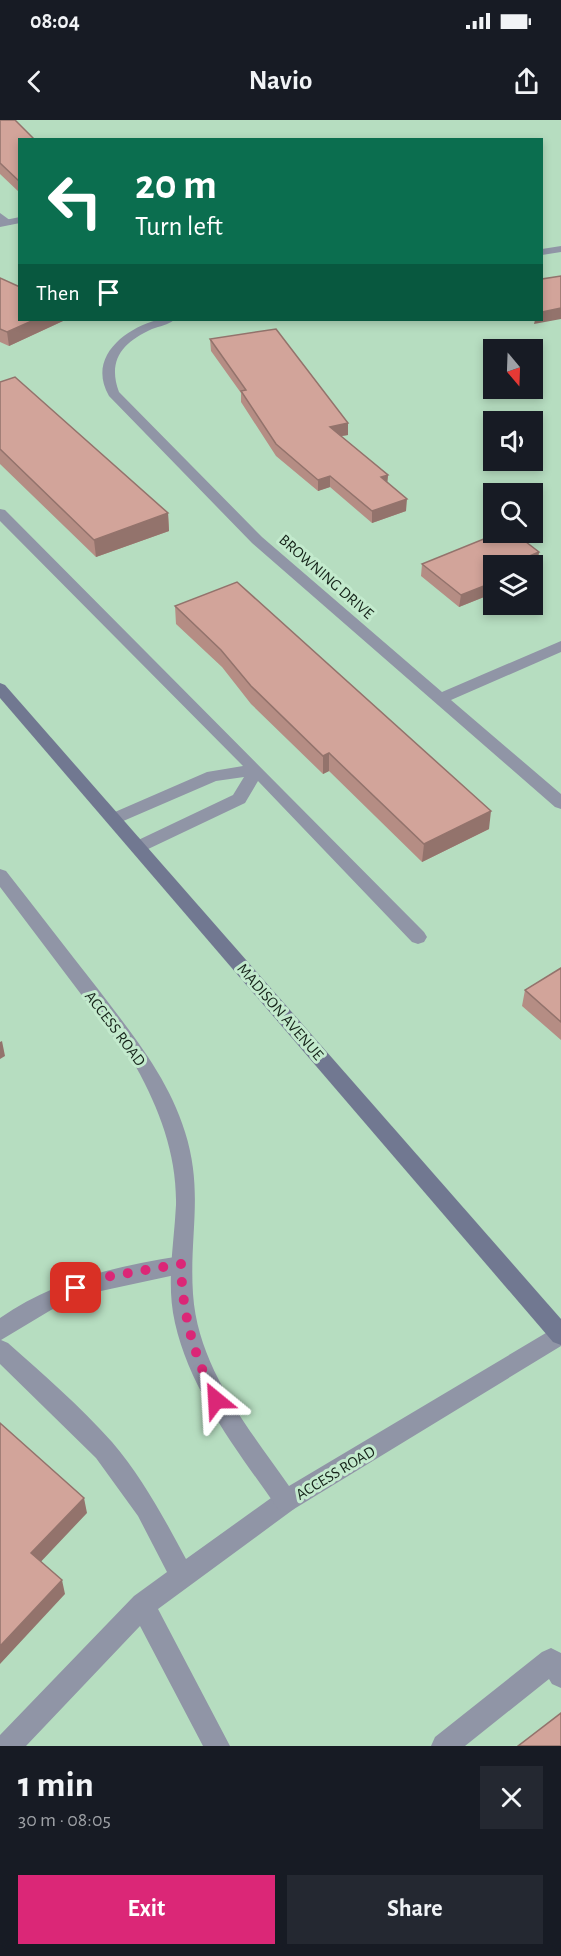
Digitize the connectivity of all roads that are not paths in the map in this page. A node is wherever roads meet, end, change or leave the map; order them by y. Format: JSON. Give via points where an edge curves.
{"nodes":[{"id":1,"x":18,"y":220,"type":"edge"},
{"id":2,"x":2,"y":221,"type":"edge"},
{"id":3,"x":561,"y":249,"type":"edge"},
{"id":4,"x":543,"y":252,"type":"edge"},
{"id":5,"x":165,"y":321,"type":"edge"},
{"id":6,"x":0,"y":513,"type":"edge"},
{"id":7,"x":561,"y":646,"type":"edge"},
{"id":8,"x":0,"y":688,"type":"edge"},
{"id":9,"x":441,"y":698,"type":"junction"},
{"id":10,"x":256,"y":770,"type":"junction"},
{"id":11,"x":561,"y":803,"type":"edge"},
{"id":12,"x":114,"y":819,"type":"junction"},
{"id":13,"x":138,"y":848,"type":"junction"},
{"id":14,"x":0,"y":874,"type":"edge"},
{"id":15,"x":418,"y":937,"type":"dead end"},
{"id":16,"x":181,"y":1264,"type":"junction"},
{"id":17,"x":0,"y":1331,"type":"edge"},
{"id":18,"x":561,"y":1335,"type":"edge"},
{"id":19,"x":0,"y":1350,"type":"edge"},
{"id":20,"x":286,"y":1501,"type":"junction"},
{"id":21,"x":183,"y":1577,"type":"junction"},
{"id":22,"x":143,"y":1605,"type":"junction"},
{"id":23,"x":561,"y":1675,"type":"edge"},
{"id":24,"x":8,"y":1746,"type":"edge"},
{"id":25,"x":217,"y":1746,"type":"edge"},
{"id":26,"x":444,"y":1746,"type":"edge"}],
"edges":[{"from":1,"to":2,"type":"street"},
{"from":3,"to":4,"type":"street"},
{"from":5,"to":9,"type":"street","name":"BROWNING DRIVE","via":[[128,338],[111,354],[107,378],[113,393],[257,540]]},
{"from":6,"to":10,"type":"street"},
{"from":7,"to":9,"type":"street"},
{"from":8,"to":12,"type":"main road","name":"MADISON AVENUE"},
{"from":9,"to":11,"type":"street","name":"BROWNING DRIVE"},
{"from":10,"to":12,"type":"street","via":[[213,776]]},
{"from":10,"to":13,"type":"street","via":[[239,799]]},
{"from":10,"to":15,"type":"street"},
{"from":12,"to":13,"type":"main road","name":"MADISON AVENUE"},
{"from":13,"to":18,"type":"main road","name":"MADISON AVENUE"},
{"from":14,"to":16,"type":"street","name":"ACCESS ROAD","via":[[143,1062],[159,1091],[176,1135],[182,1166],[186,1202]]},
{"from":16,"to":17,"type":"street","via":[[111,1276],[58,1294]]},
{"from":16,"to":20,"type":"street","name":"ACCESS ROAD","via":[[186,1324],[201,1370],[216,1400]]},
{"from":18,"to":20,"type":"street","name":"ACCESS ROAD"},
{"from":19,"to":21,"type":"street","via":[[104,1450],[146,1508]]},
{"from":20,"to":21,"type":"street"},
{"from":21,"to":22,"type":"street"},
{"from":22,"to":24,"type":"street"},
{"from":22,"to":25,"type":"street"},
{"from":23,"to":26,"type":"street","via":[[551,1661]]}]}
